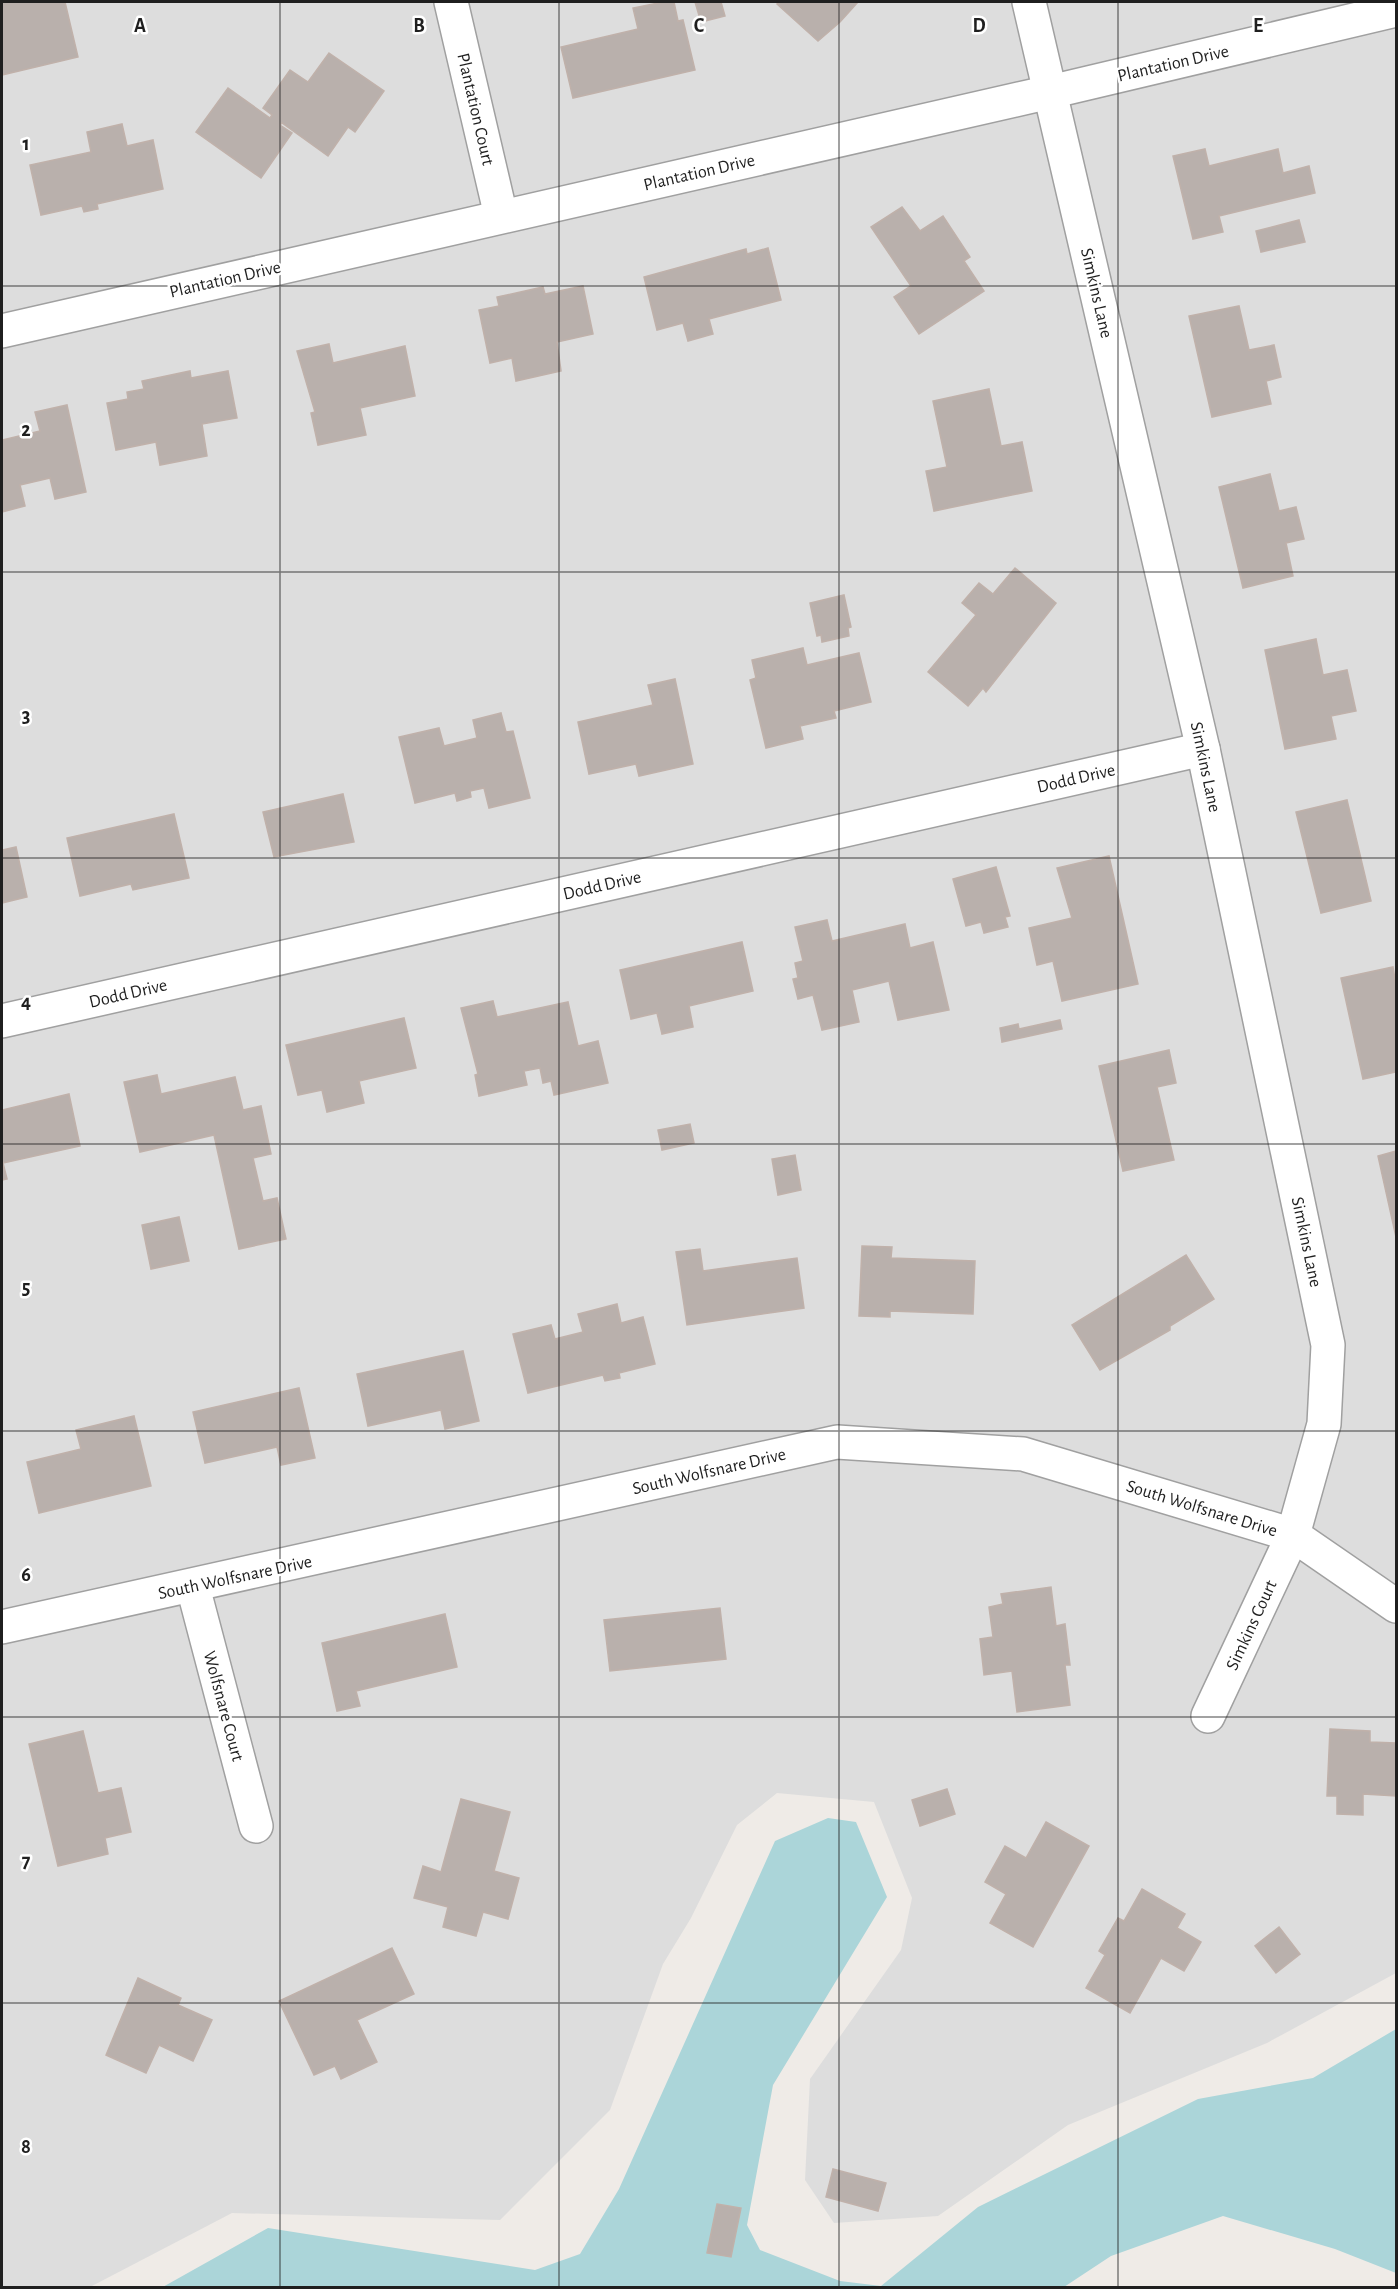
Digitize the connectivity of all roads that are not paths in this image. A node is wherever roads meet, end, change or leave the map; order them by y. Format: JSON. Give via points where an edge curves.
{"nodes":[{"id":1,"x":451,"y":2,"type":"edge"},
{"id":2,"x":1029,"y":2,"type":"edge"},
{"id":3,"x":1396,"y":10,"type":"edge"},
{"id":4,"x":1050,"y":92,"type":"junction"},
{"id":5,"x":501,"y":216,"type":"junction"},
{"id":6,"x":2,"y":331,"type":"edge"},
{"id":7,"x":1203,"y":749,"type":"junction"},
{"id":8,"x":2,"y":1021,"type":"edge"},
{"id":9,"x":1293,"y":1535,"type":"junction"},
{"id":10,"x":192,"y":1587,"type":"junction"},
{"id":11,"x":1396,"y":1606,"type":"edge"},
{"id":12,"x":2,"y":1627,"type":"edge"},
{"id":13,"x":1208,"y":1716,"type":"dead end"},
{"id":14,"x":256,"y":1826,"type":"dead end"}],
"edges":[{"from":1,"to":5,"type":"street","name":"Plantation Court"},
{"from":2,"to":4,"type":"street","name":"Simkins Lane"},
{"from":3,"to":4,"type":"street","name":"Plantation Drive"},
{"from":4,"to":5,"type":"street","name":"Plantation Drive"},
{"from":4,"to":7,"type":"street","name":"Simkins Lane"},
{"from":5,"to":6,"type":"street","name":"Plantation Drive"},
{"from":7,"to":8,"type":"street","name":"Dodd Drive"},
{"from":7,"to":9,"type":"street","name":"Simkins Lane","via":[[1328,1345],[1324,1424]]},
{"from":9,"to":10,"type":"street","name":"South Wolfsnare Drive","via":[[1023,1454],[837,1442]]},
{"from":9,"to":11,"type":"street","name":"South Wolfsnare Drive"},
{"from":9,"to":13,"type":"street","name":"Simkins Court"},
{"from":10,"to":12,"type":"street","name":"South Wolfsnare Drive"},
{"from":10,"to":14,"type":"street","name":"Wolfsnare Court"}]}
